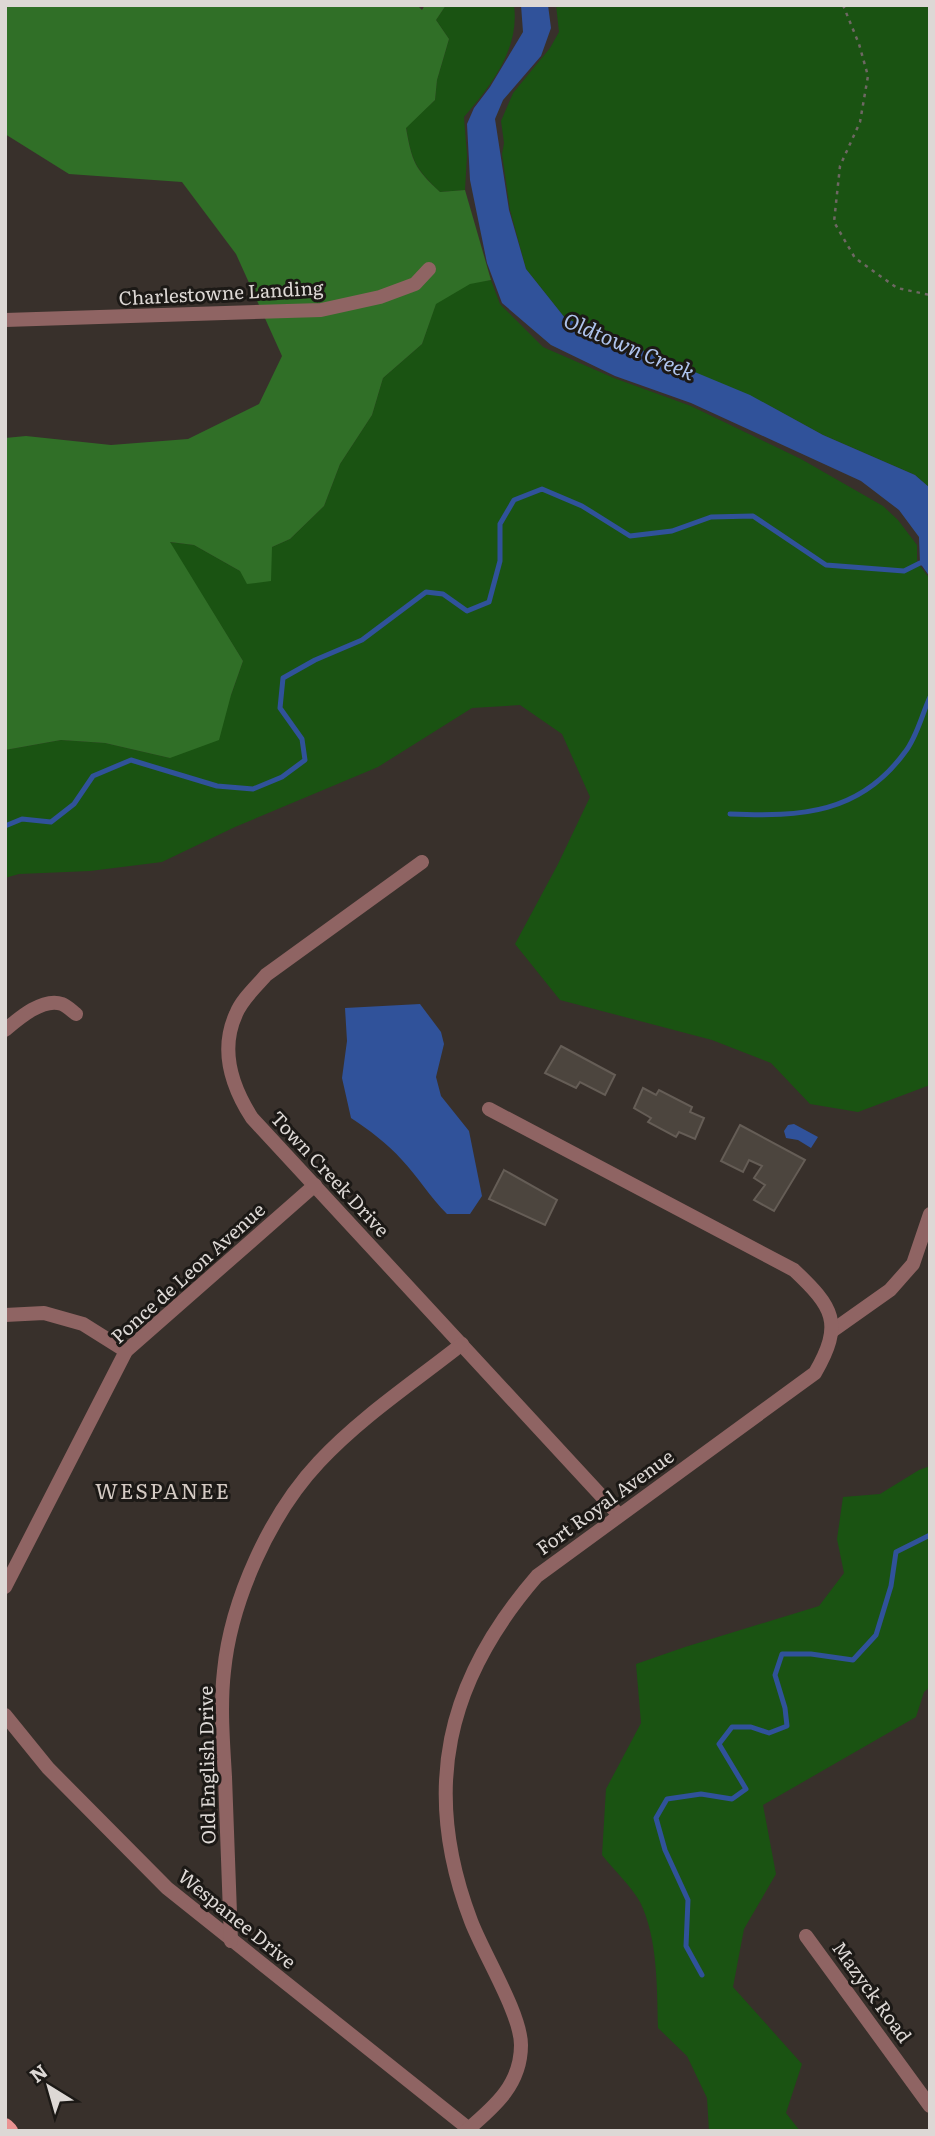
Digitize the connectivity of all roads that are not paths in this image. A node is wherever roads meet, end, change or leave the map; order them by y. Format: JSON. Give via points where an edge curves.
{"nodes":[{"id":1,"x":429,"y":268,"type":"dead end"},
{"id":2,"x":5,"y":320,"type":"edge"},
{"id":3,"x":422,"y":862,"type":"dead end"},
{"id":4,"x":76,"y":1014,"type":"dead end"},
{"id":5,"x":5,"y":1030,"type":"edge"},
{"id":6,"x":489,"y":1109,"type":"dead end"},
{"id":7,"x":315,"y":1185,"type":"junction"},
{"id":8,"x":930,"y":1214,"type":"edge"},
{"id":9,"x":5,"y":1315,"type":"edge"},
{"id":10,"x":832,"y":1331,"type":"junction"},
{"id":11,"x":462,"y":1344,"type":"junction"},
{"id":12,"x":126,"y":1351,"type":"junction"},
{"id":13,"x":620,"y":1515,"type":"junction"},
{"id":14,"x":5,"y":1587,"type":"edge"},
{"id":15,"x":5,"y":1715,"type":"edge"},
{"id":16,"x":806,"y":1936,"type":"dead end"},
{"id":17,"x":232,"y":1941,"type":"junction"},
{"id":18,"x":930,"y":2106,"type":"edge"},
{"id":19,"x":5,"y":2127,"type":"edge"},
{"id":20,"x":467,"y":2130,"type":"edge"},
{"id":21,"x":9,"y":2131,"type":"edge"}],
"edges":[{"from":1,"to":2,"type":"street","name":"Charlestowne Landing","via":[[415,284],[321,310]]},
{"from":3,"to":7,"type":"street","name":"Town Creek Drive","via":[[266,975],[236,1014],[229,1067],[236,1093],[252,1118]]},
{"from":4,"to":5,"type":"street","via":[[61,1003],[47,1003]]},
{"from":6,"to":10,"type":"street","via":[[794,1270],[831,1313]]},
{"from":7,"to":11,"type":"street","name":"Town Creek Drive"},
{"from":7,"to":12,"type":"street","name":"Ponce de Leon Avenue"},
{"from":8,"to":10,"type":"street","via":[[913,1265],[890,1290]]},
{"from":9,"to":12,"type":"street","via":[[44,1313],[83,1324]]},
{"from":10,"to":13,"type":"street","name":"Fort Royal Avenue","via":[[815,1373]]},
{"from":11,"to":13,"type":"street","name":"Town Creek Drive"},
{"from":11,"to":17,"type":"street","name":"Old English Drive","via":[[350,1431],[317,1463],[281,1513],[255,1562],[235,1615],[224,1671]]},
{"from":12,"to":14,"type":"street","name":"Ponce de Leon Avenue"},
{"from":13,"to":20,"type":"street","name":"Fort Royal Avenue","via":[[537,1576],[511,1606],[465,1689],[449,1744],[445,1802],[453,1860],[471,1921],[521,2043],[518,2067],[506,2095]]},
{"from":15,"to":17,"type":"street","name":"Wespanee Drive","via":[[48,1768],[167,1888]]},
{"from":16,"to":18,"type":"street","name":"Mazyck Road"},
{"from":17,"to":20,"type":"street","name":"Wespanee Drive"},
{"from":19,"to":21,"type":"main road"}]}
